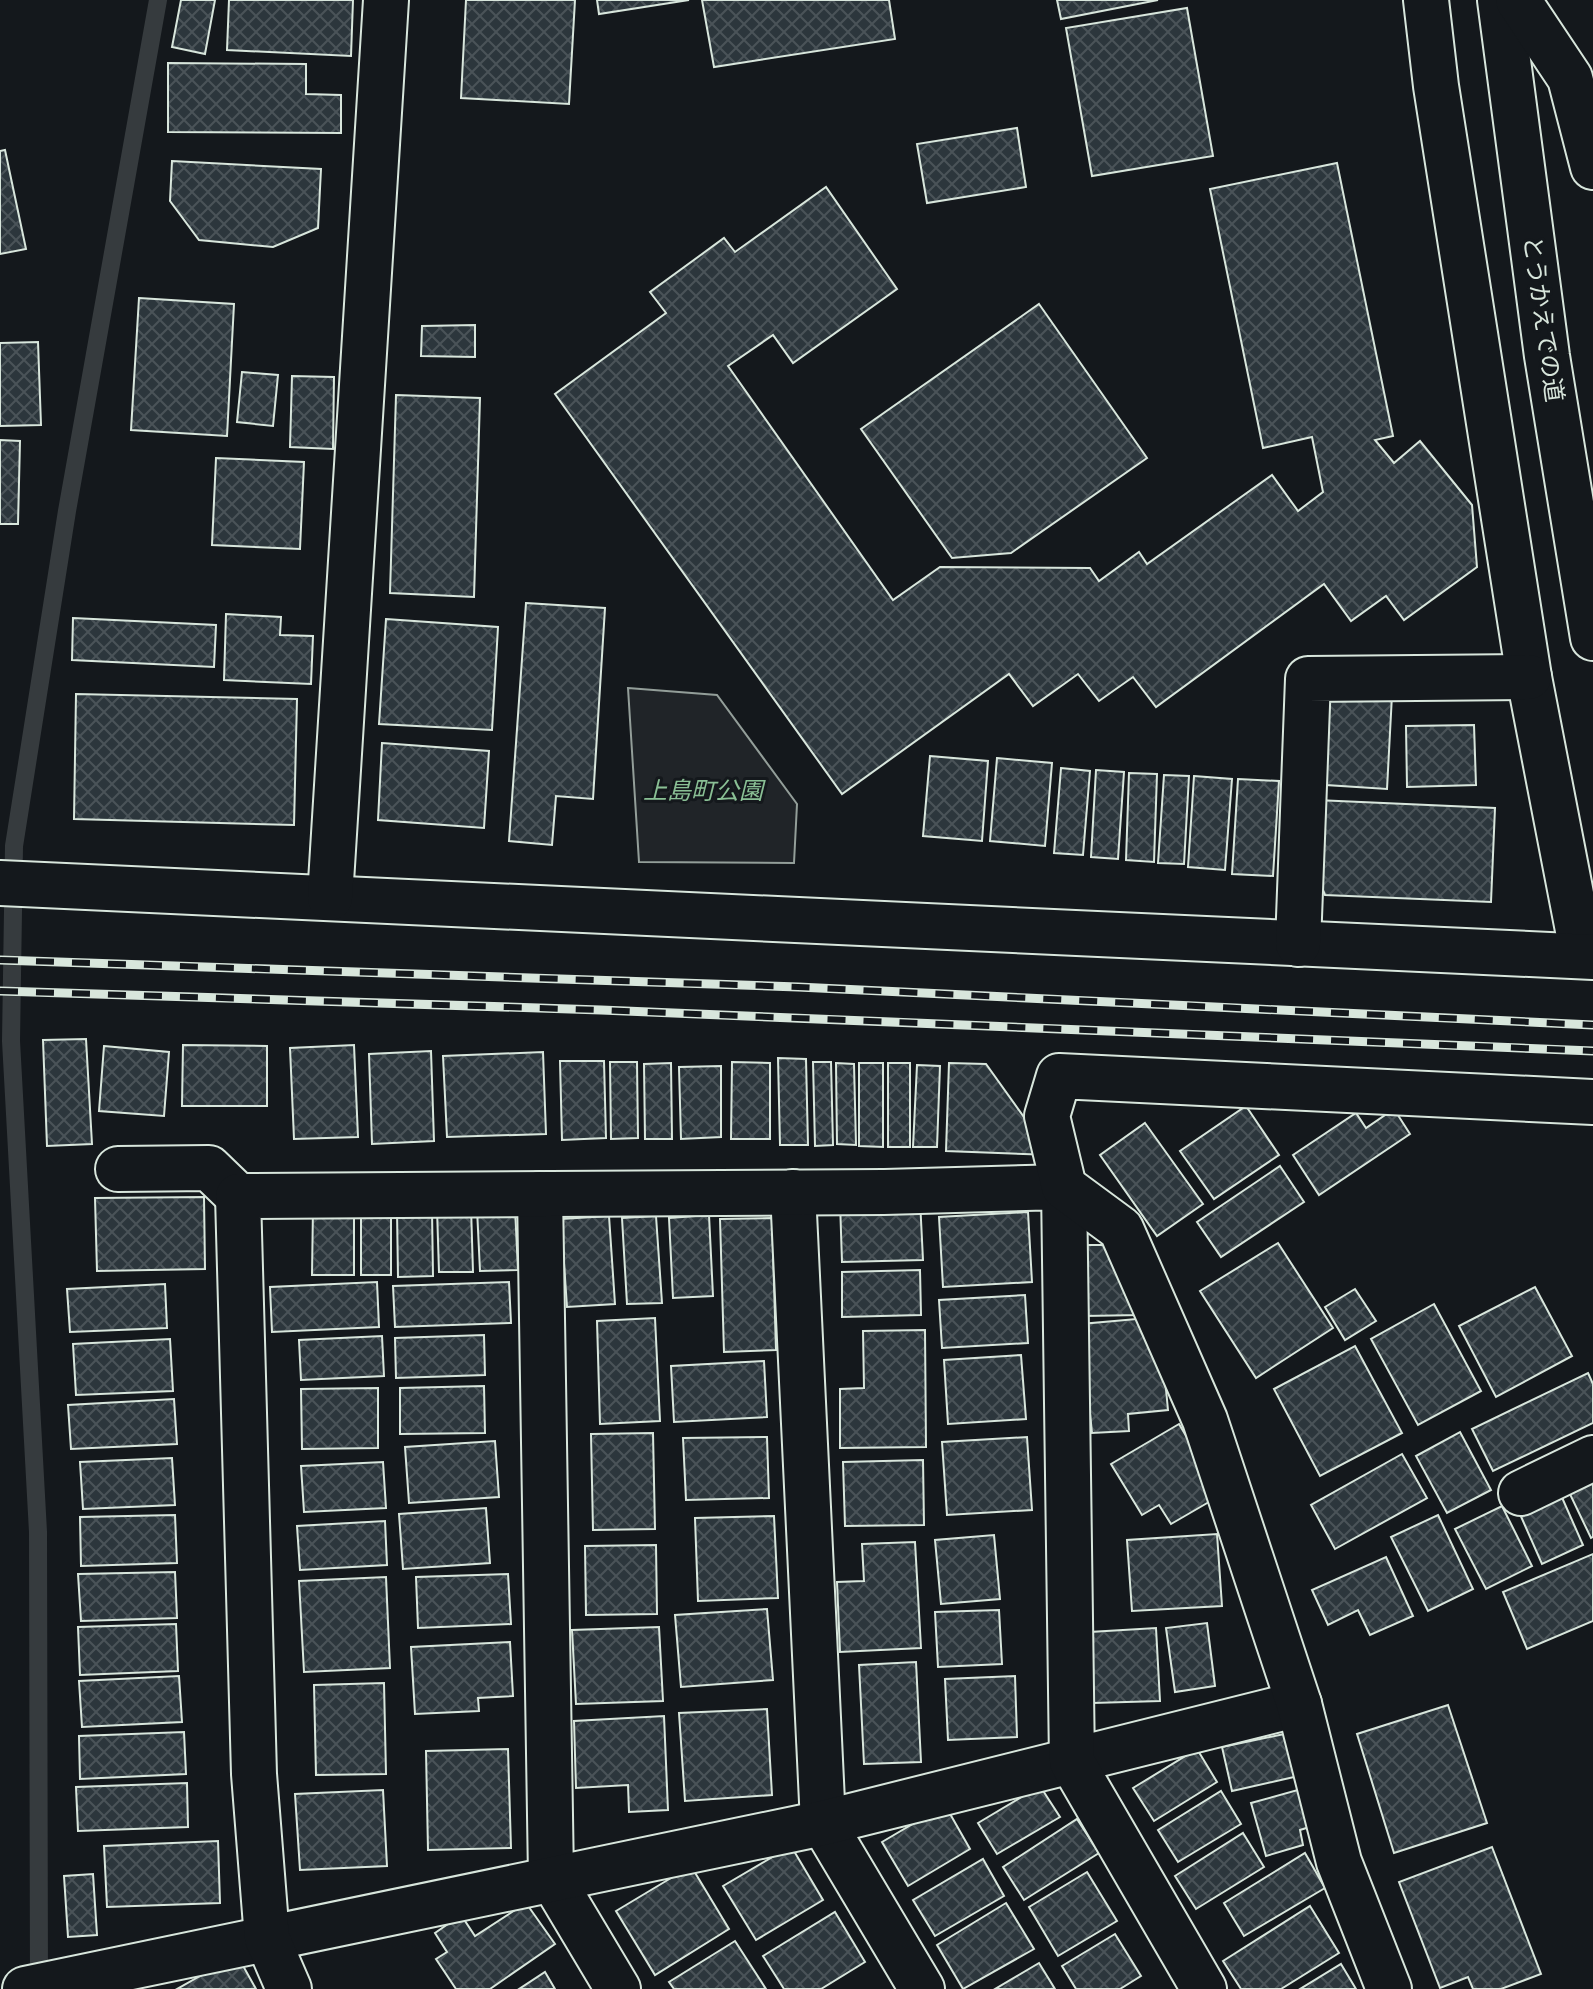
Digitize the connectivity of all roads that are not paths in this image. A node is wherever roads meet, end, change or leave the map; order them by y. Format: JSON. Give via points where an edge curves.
{"nodes":[{"id":1,"x":386,"y":0,"type":"edge"},
{"id":2,"x":1426,"y":0,"type":"edge"},
{"id":3,"x":1500,"y":0,"type":"edge"},
{"id":4,"x":1518,"y":0,"type":"edge"},
{"id":5,"x":1593,"y":167,"type":"edge"},
{"id":6,"x":1593,"y":638,"type":"edge"},
{"id":7,"x":1529,"y":677,"type":"junction"},
{"id":8,"x":21,"y":884,"type":"edge"},
{"id":9,"x":330,"y":898,"type":"junction"},
{"id":10,"x":1298,"y":944,"type":"junction"},
{"id":11,"x":1588,"y":956,"type":"edge"},
{"id":12,"x":1593,"y":1102,"type":"edge"},
{"id":13,"x":118,"y":1169,"type":"dead end"},
{"id":14,"x":1064,"y":1187,"type":"junction"},
{"id":15,"x":793,"y":1192,"type":"junction"},
{"id":16,"x":540,"y":1194,"type":"junction"},
{"id":17,"x":238,"y":1196,"type":"junction"},
{"id":18,"x":1593,"y":1458,"type":"edge"},
{"id":19,"x":1521,"y":1493,"type":"dead end"},
{"id":20,"x":1299,"y":1704,"type":"junction"},
{"id":21,"x":1072,"y":1762,"type":"junction"},
{"id":22,"x":823,"y":1823,"type":"junction"},
{"id":23,"x":551,"y":1877,"type":"junction"},
{"id":24,"x":267,"y":1938,"type":"junction"},
{"id":25,"x":44,"y":1985,"type":"edge"},
{"id":26,"x":289,"y":1989,"type":"edge"},
{"id":27,"x":618,"y":1989,"type":"edge"},
{"id":28,"x":922,"y":1989,"type":"edge"},
{"id":29,"x":1204,"y":1989,"type":"edge"},
{"id":30,"x":1389,"y":1989,"type":"edge"}],
"edges":[{"from":1,"to":9,"type":"street"},
{"from":2,"to":7,"type":"street"},
{"from":3,"to":6,"type":"street","name":"とうかえでの道","via":[[1547,356]]},
{"from":4,"to":5,"type":"street","via":[[1570,78]]},
{"from":7,"to":10,"type":"street","via":[[1308,679]]},
{"from":7,"to":11,"type":"street"},
{"from":8,"to":9,"type":"street"},
{"from":9,"to":10,"type":"street"},
{"from":10,"to":11,"type":"street"},
{"from":12,"to":14,"type":"street","via":[[1059,1076],[1047,1116]]},
{"from":13,"to":17,"type":"street","via":[[209,1168]]},
{"from":14,"to":15,"type":"street"},
{"from":14,"to":20,"type":"street","via":[[1121,1229],[1205,1420]]},
{"from":14,"to":21,"type":"street"},
{"from":15,"to":16,"type":"street"},
{"from":15,"to":22,"type":"street"},
{"from":16,"to":17,"type":"street"},
{"from":16,"to":23,"type":"street"},
{"from":17,"to":24,"type":"street","via":[[254,1774]]},
{"from":18,"to":19,"type":"street"},
{"from":20,"to":21,"type":"street"},
{"from":20,"to":30,"type":"street","via":[[1339,1862]]},
{"from":21,"to":22,"type":"street"},
{"from":21,"to":29,"type":"street"},
{"from":22,"to":23,"type":"street"},
{"from":22,"to":28,"type":"street"},
{"from":23,"to":24,"type":"street"},
{"from":23,"to":27,"type":"street"},
{"from":24,"to":25,"type":"street"},
{"from":24,"to":26,"type":"street"}]}
